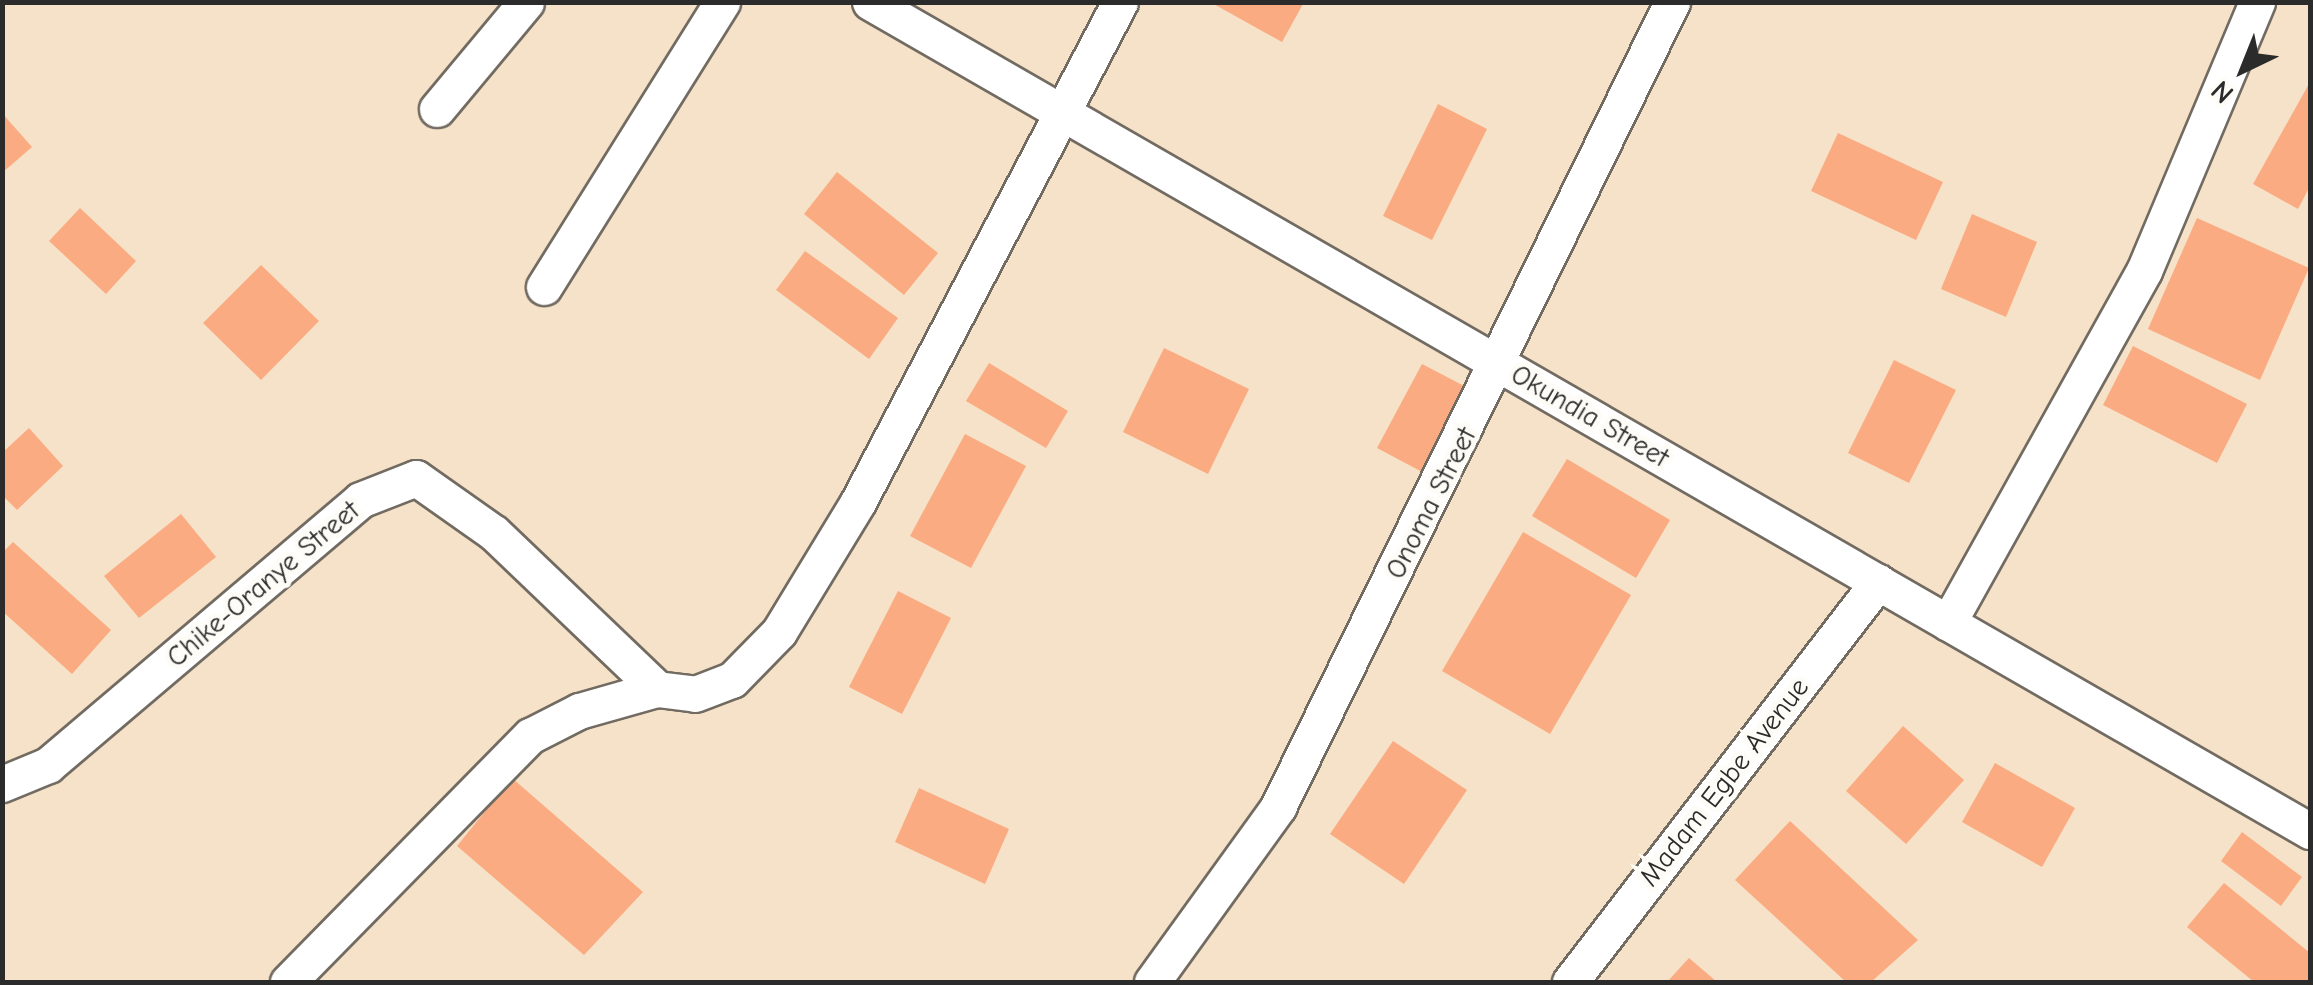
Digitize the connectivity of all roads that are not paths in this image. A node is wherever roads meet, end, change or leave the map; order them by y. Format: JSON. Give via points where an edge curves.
{"nodes":[{"id":1,"x":526,"y":2,"type":"edge"},
{"id":2,"x":722,"y":2,"type":"edge"},
{"id":3,"x":870,"y":2,"type":"edge"},
{"id":4,"x":1120,"y":2,"type":"edge"},
{"id":5,"x":1672,"y":2,"type":"edge"},
{"id":6,"x":2257,"y":2,"type":"edge"},
{"id":7,"x":437,"y":110,"type":"dead end"},
{"id":8,"x":1062,"y":113,"type":"junction"},
{"id":9,"x":544,"y":287,"type":"dead end"},
{"id":10,"x":1500,"y":364,"type":"junction"},
{"id":11,"x":1878,"y":582,"type":"junction"},
{"id":12,"x":1948,"y":623,"type":"junction"},
{"id":13,"x":656,"y":689,"type":"junction"},
{"id":14,"x":2,"y":784,"type":"edge"},
{"id":15,"x":2310,"y":830,"type":"edge"},
{"id":16,"x":288,"y":982,"type":"edge"},
{"id":17,"x":1152,"y":982,"type":"edge"},
{"id":18,"x":1570,"y":982,"type":"edge"}],
"edges":[{"from":1,"to":7,"type":"street"},
{"from":2,"to":9,"type":"street"},
{"from":3,"to":8,"type":"street","name":"Okundia Street"},
{"from":4,"to":8,"type":"street"},
{"from":5,"to":10,"type":"street","name":"Onoma Street"},
{"from":6,"to":12,"type":"street","via":[[2144,271]]},
{"from":8,"to":10,"type":"street","name":"Okundia Street"},
{"from":8,"to":13,"type":"street","via":[[858,502],[779,632],[732,680],[694,694]]},
{"from":10,"to":11,"type":"street","name":"Okundia Street"},
{"from":10,"to":17,"type":"street","name":"Onoma Street","via":[[1278,807]]},
{"from":11,"to":12,"type":"street","name":"Okundia Street"},
{"from":11,"to":18,"type":"street","name":"Madam Egbe Avenue"},
{"from":12,"to":15,"type":"street","name":"Okundia Street"},
{"from":13,"to":14,"type":"street","name":"Chike-Oranye Street","via":[[494,533],[416,478],[360,500],[48,765]]},
{"from":13,"to":16,"type":"street","via":[[579,711],[530,736]]}]}
